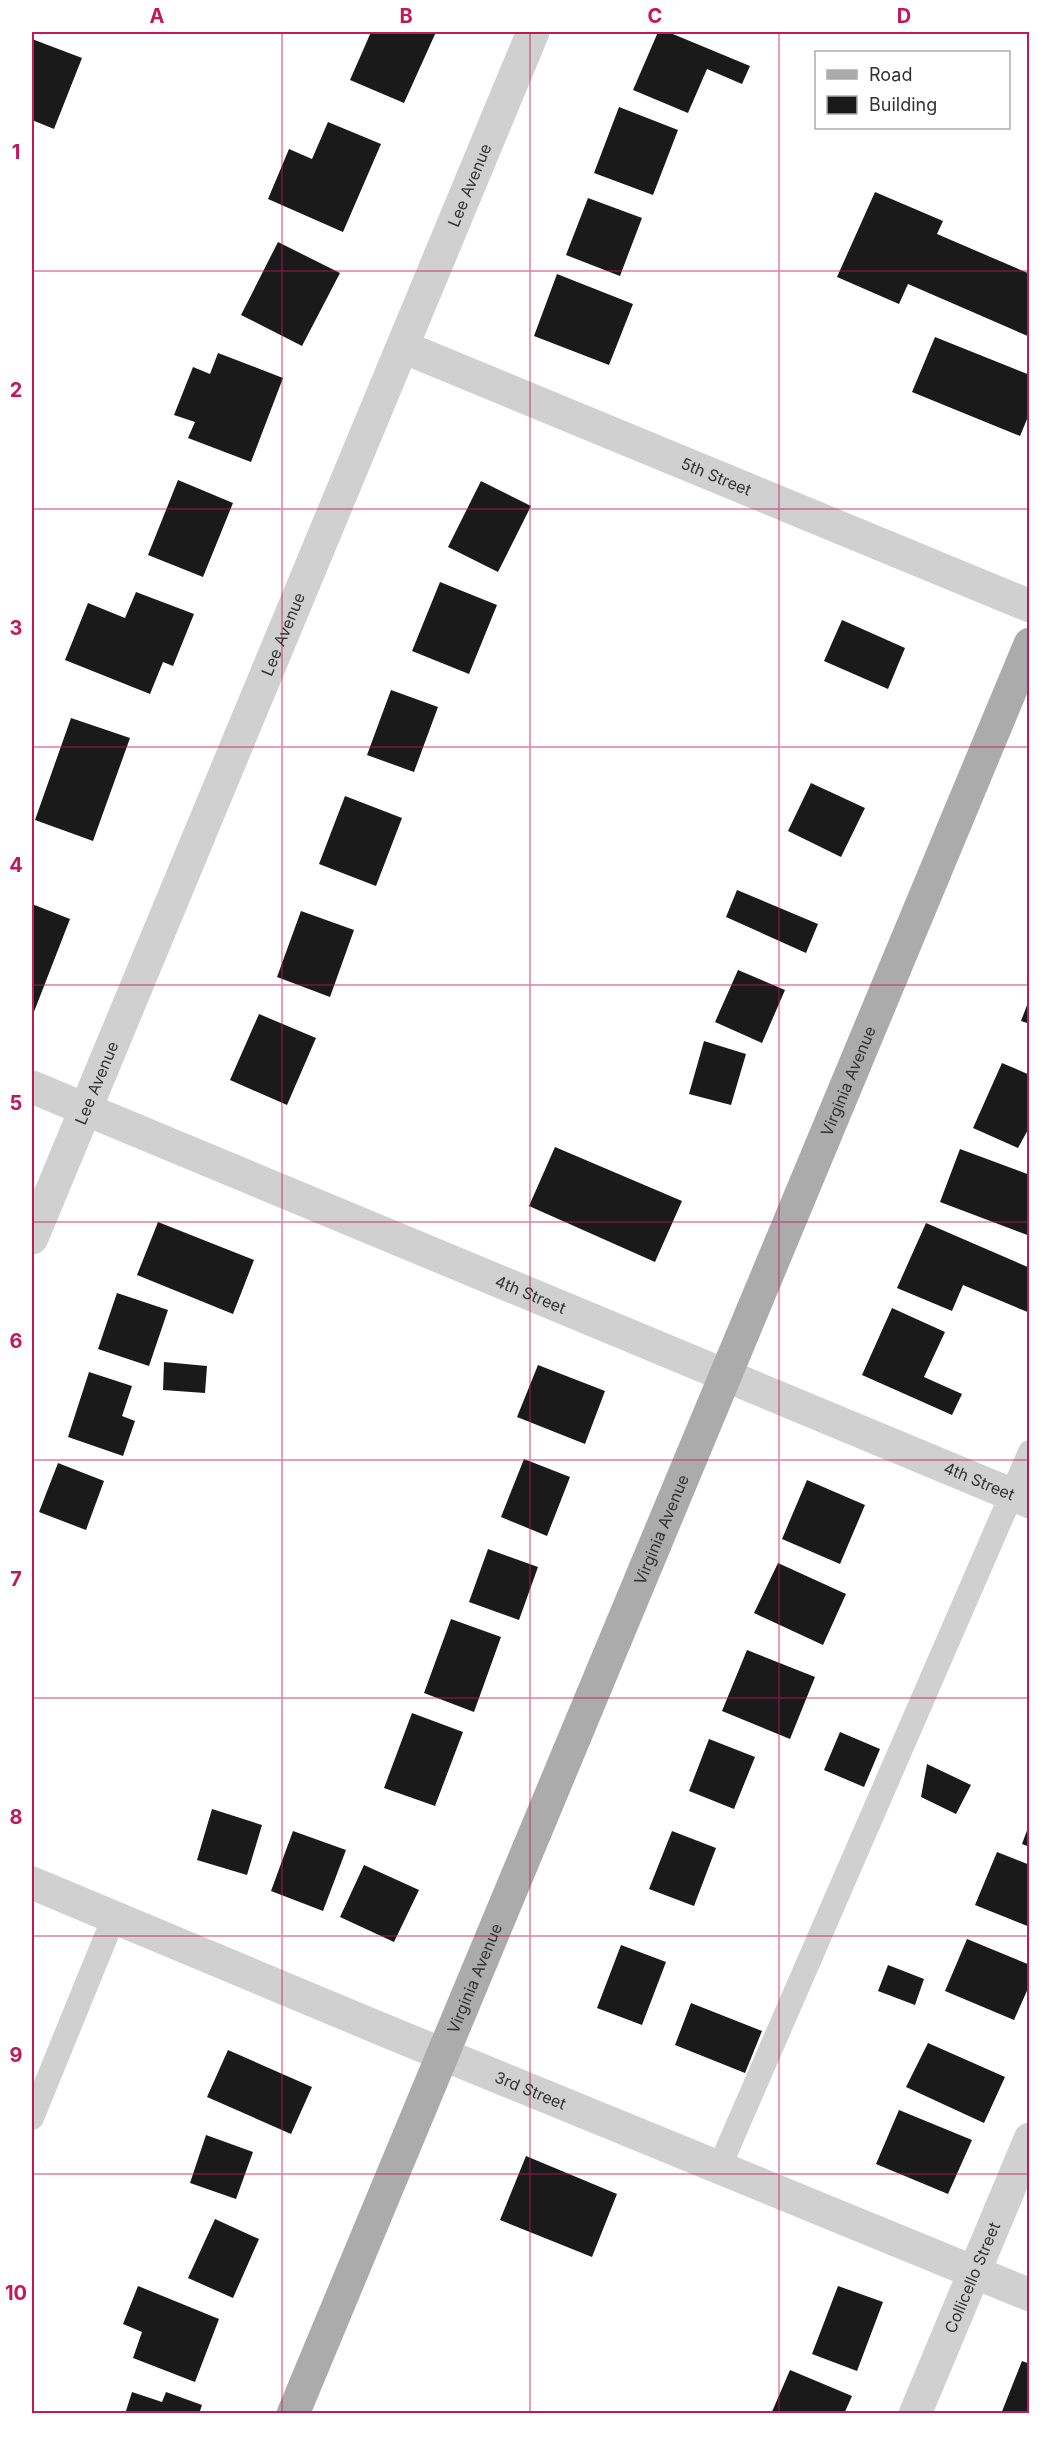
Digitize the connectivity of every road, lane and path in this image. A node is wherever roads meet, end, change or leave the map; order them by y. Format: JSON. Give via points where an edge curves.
{"nodes":[{"id":1,"x":533,"y":32,"type":"edge"},
{"id":2,"x":403,"y":347,"type":"junction"},
{"id":3,"x":1029,"y":606,"type":"edge"},
{"id":4,"x":1029,"y":644,"type":"edge"},
{"id":5,"x":32,"y":1087,"type":"edge"},
{"id":6,"x":85,"y":1109,"type":"junction"},
{"id":7,"x":32,"y":1238,"type":"edge"},
{"id":8,"x":726,"y":1375,"type":"junction"},
{"id":9,"x":1029,"y":1452,"type":"edge"},
{"id":10,"x":1021,"y":1498,"type":"edge"},
{"id":11,"x":32,"y":1883,"type":"edge"},
{"id":12,"x":114,"y":1917,"type":"junction"},
{"id":13,"x":442,"y":2054,"type":"junction"},
{"id":14,"x":32,"y":2118,"type":"edge"},
{"id":15,"x":1029,"y":2139,"type":"edge"},
{"id":16,"x":719,"y":2168,"type":"junction"},
{"id":17,"x":974,"y":2272,"type":"junction"},
{"id":18,"x":1029,"y":2295,"type":"edge"},
{"id":19,"x":293,"y":2414,"type":"edge"},
{"id":20,"x":915,"y":2414,"type":"edge"}],
"edges":[{"from":1,"to":2,"type":"street","name":"Lee Avenue"},
{"from":2,"to":3,"type":"street","name":"5th Street"},
{"from":2,"to":6,"type":"street","name":"Lee Avenue"},
{"from":4,"to":8,"type":"main road","name":"Virginia Avenue"},
{"from":5,"to":6,"type":"street","name":"4th Street"},
{"from":6,"to":7,"type":"street","name":"Lee Avenue"},
{"from":6,"to":8,"type":"street","name":"4th Street"},
{"from":8,"to":10,"type":"street","name":"4th Street"},
{"from":8,"to":13,"type":"main road","name":"Virginia Avenue"},
{"from":9,"to":10,"type":"lane"},
{"from":10,"to":16,"type":"lane"},
{"from":11,"to":12,"type":"street","name":"3rd Street"},
{"from":12,"to":13,"type":"street","name":"3rd Street"},
{"from":12,"to":14,"type":"lane"},
{"from":13,"to":16,"type":"street","name":"3rd Street"},
{"from":13,"to":19,"type":"main road","name":"Virginia Avenue"},
{"from":15,"to":17,"type":"street","name":"Collicello Street"},
{"from":16,"to":17,"type":"street","name":"3rd Street"},
{"from":17,"to":18,"type":"street","name":"3rd Street"},
{"from":17,"to":20,"type":"street","name":"Collicello Street"}]}
